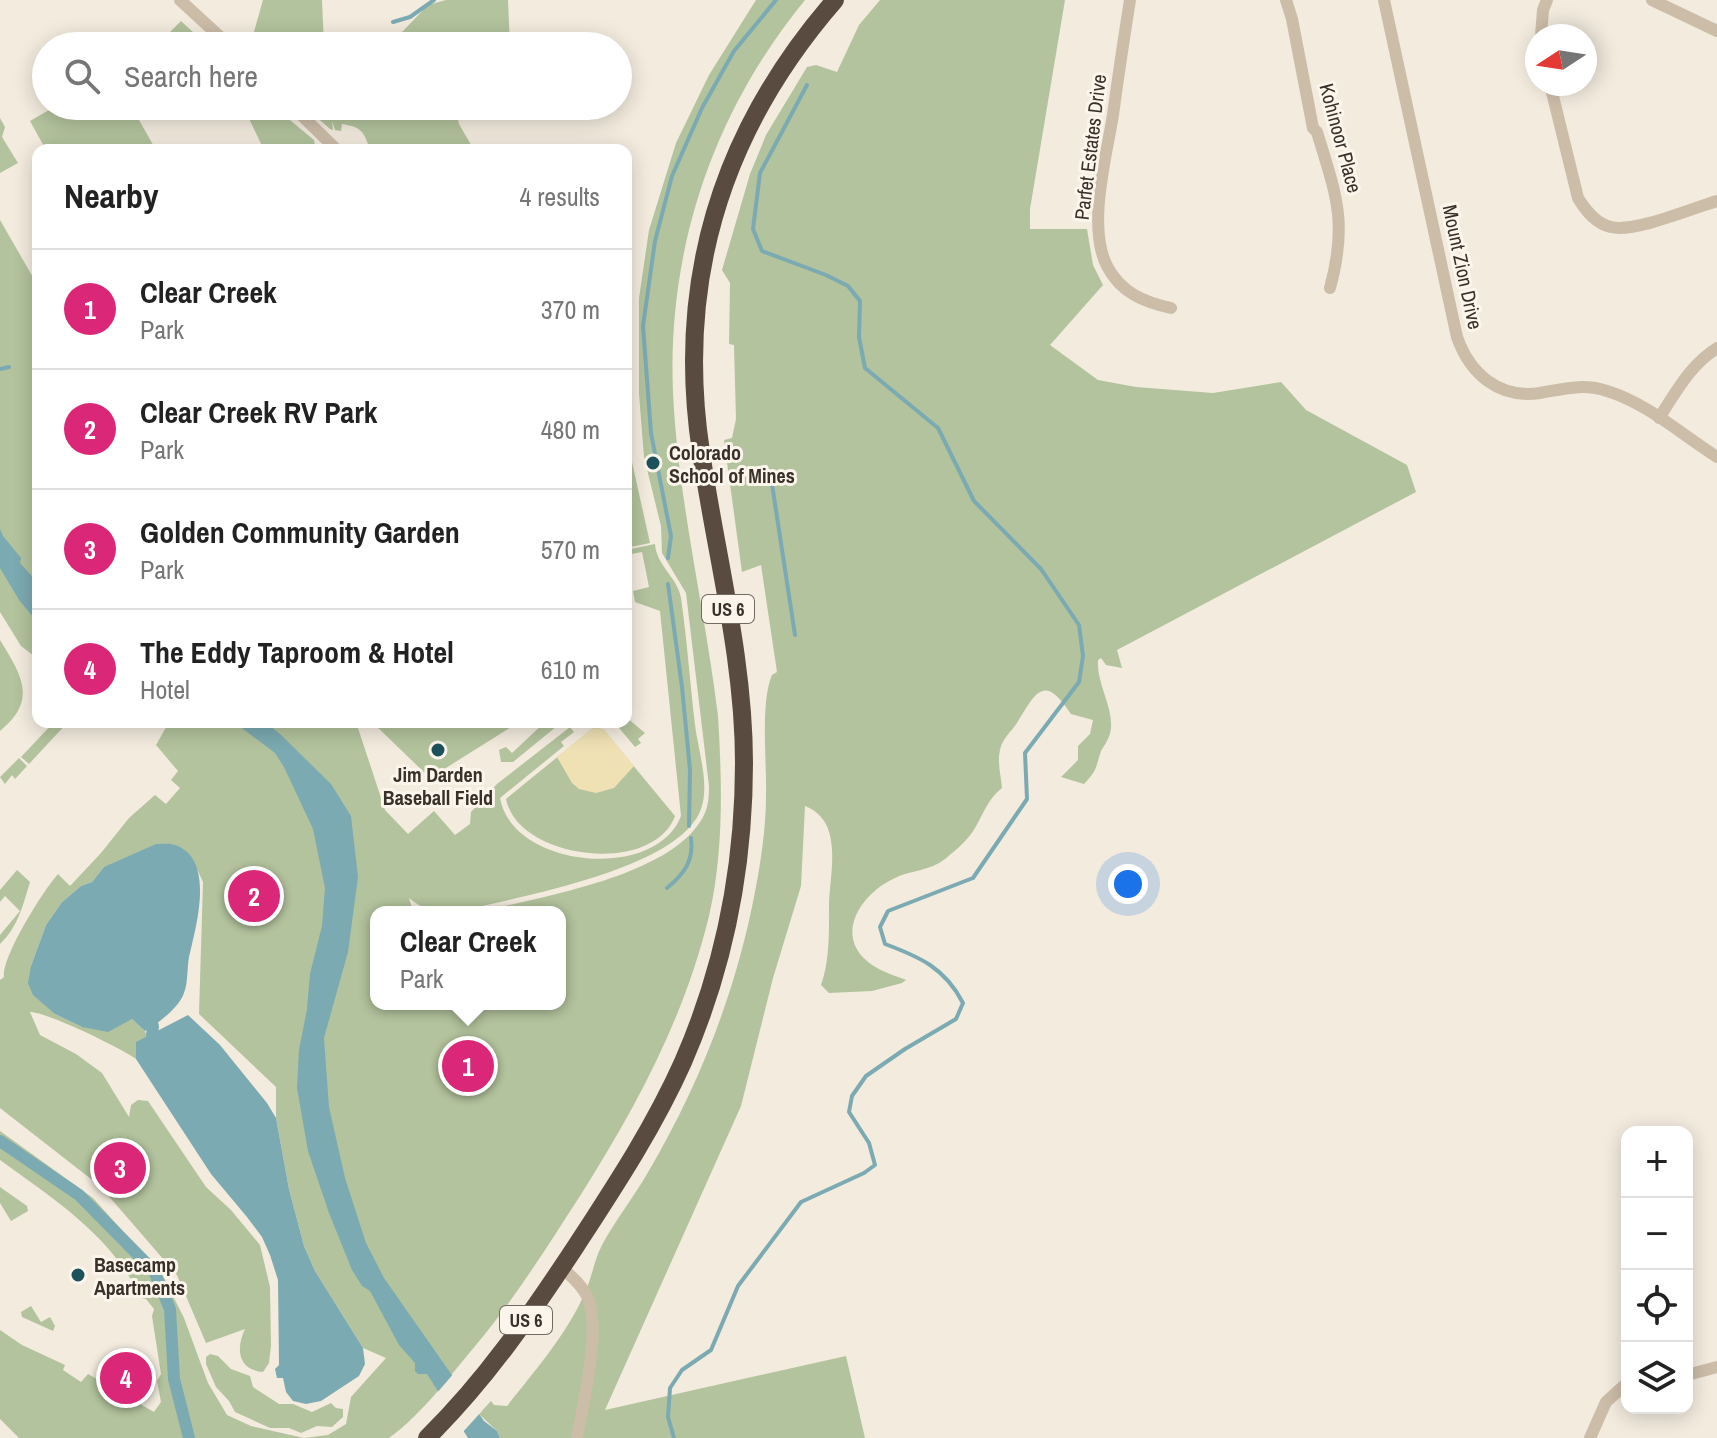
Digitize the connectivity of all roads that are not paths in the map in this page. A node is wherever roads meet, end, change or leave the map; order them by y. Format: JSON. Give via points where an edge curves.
{"nodes":[{"id":1,"x":180,"y":0,"type":"edge"},
{"id":2,"x":835,"y":0,"type":"edge"},
{"id":3,"x":1130,"y":0,"type":"edge"},
{"id":4,"x":1286,"y":0,"type":"edge"},
{"id":5,"x":1384,"y":0,"type":"edge"},
{"id":6,"x":1547,"y":0,"type":"edge"},
{"id":7,"x":1652,"y":0,"type":"edge"},
{"id":8,"x":1542,"y":24,"type":"edge"},
{"id":9,"x":1717,"y":31,"type":"edge"},
{"id":10,"x":215,"y":32,"type":"edge"},
{"id":11,"x":1553,"y":96,"type":"edge"},
{"id":12,"x":306,"y":120,"type":"edge"},
{"id":13,"x":331,"y":144,"type":"edge"},
{"id":14,"x":1717,"y":201,"type":"edge"},
{"id":15,"x":1330,"y":288,"type":"dead end"},
{"id":16,"x":1171,"y":308,"type":"dead end"},
{"id":17,"x":1717,"y":348,"type":"edge"},
{"id":18,"x":1659,"y":418,"type":"junction"},
{"id":19,"x":1717,"y":457,"type":"edge"},
{"id":20,"x":562,"y":1268,"type":"junction"},
{"id":21,"x":1717,"y":1367,"type":"edge"},
{"id":22,"x":1693,"y":1373,"type":"edge"},
{"id":23,"x":1621,"y":1388,"type":"edge"},
{"id":24,"x":427,"y":1438,"type":"edge"},
{"id":25,"x":577,"y":1438,"type":"edge"},
{"id":26,"x":1590,"y":1438,"type":"edge"}],
"edges":[{"from":1,"to":10,"type":"street"},
{"from":2,"to":20,"type":"highway","number":"US 6","via":[[784,65],[744,134],[716,208],[696,300],[696,420],[742,720],[741,834],[729,916],[708,996],[677,1074]]},
{"from":3,"to":16,"type":"street","name":"Parfet Estates Drive","via":[[1100,198],[1099,239],[1118,284],[1139,299]]},
{"from":4,"to":15,"type":"street","name":"Kohinoor Place","via":[[1313,128],[1340,208]]},
{"from":5,"to":18,"type":"street","name":"Mount Zion Drive","via":[[1457,337],[1467,361],[1505,391],[1604,390]]},
{"from":6,"to":8,"type":"street"},
{"from":7,"to":9,"type":"street"},
{"from":11,"to":14,"type":"street","via":[[1578,198],[1600,223],[1631,228]]},
{"from":12,"to":13,"type":"street"},
{"from":17,"to":18,"type":"street","via":[[1690,370]]},
{"from":18,"to":19,"type":"street","name":"Mount Zion Drive"},
{"from":20,"to":24,"type":"highway","number":"US 6","via":[[489,1371]]},
{"from":20,"to":25,"type":"street","via":[[586,1294],[593,1314]]},
{"from":21,"to":22,"type":"street"},
{"from":23,"to":26,"type":"street","via":[[1606,1402]]}]}
